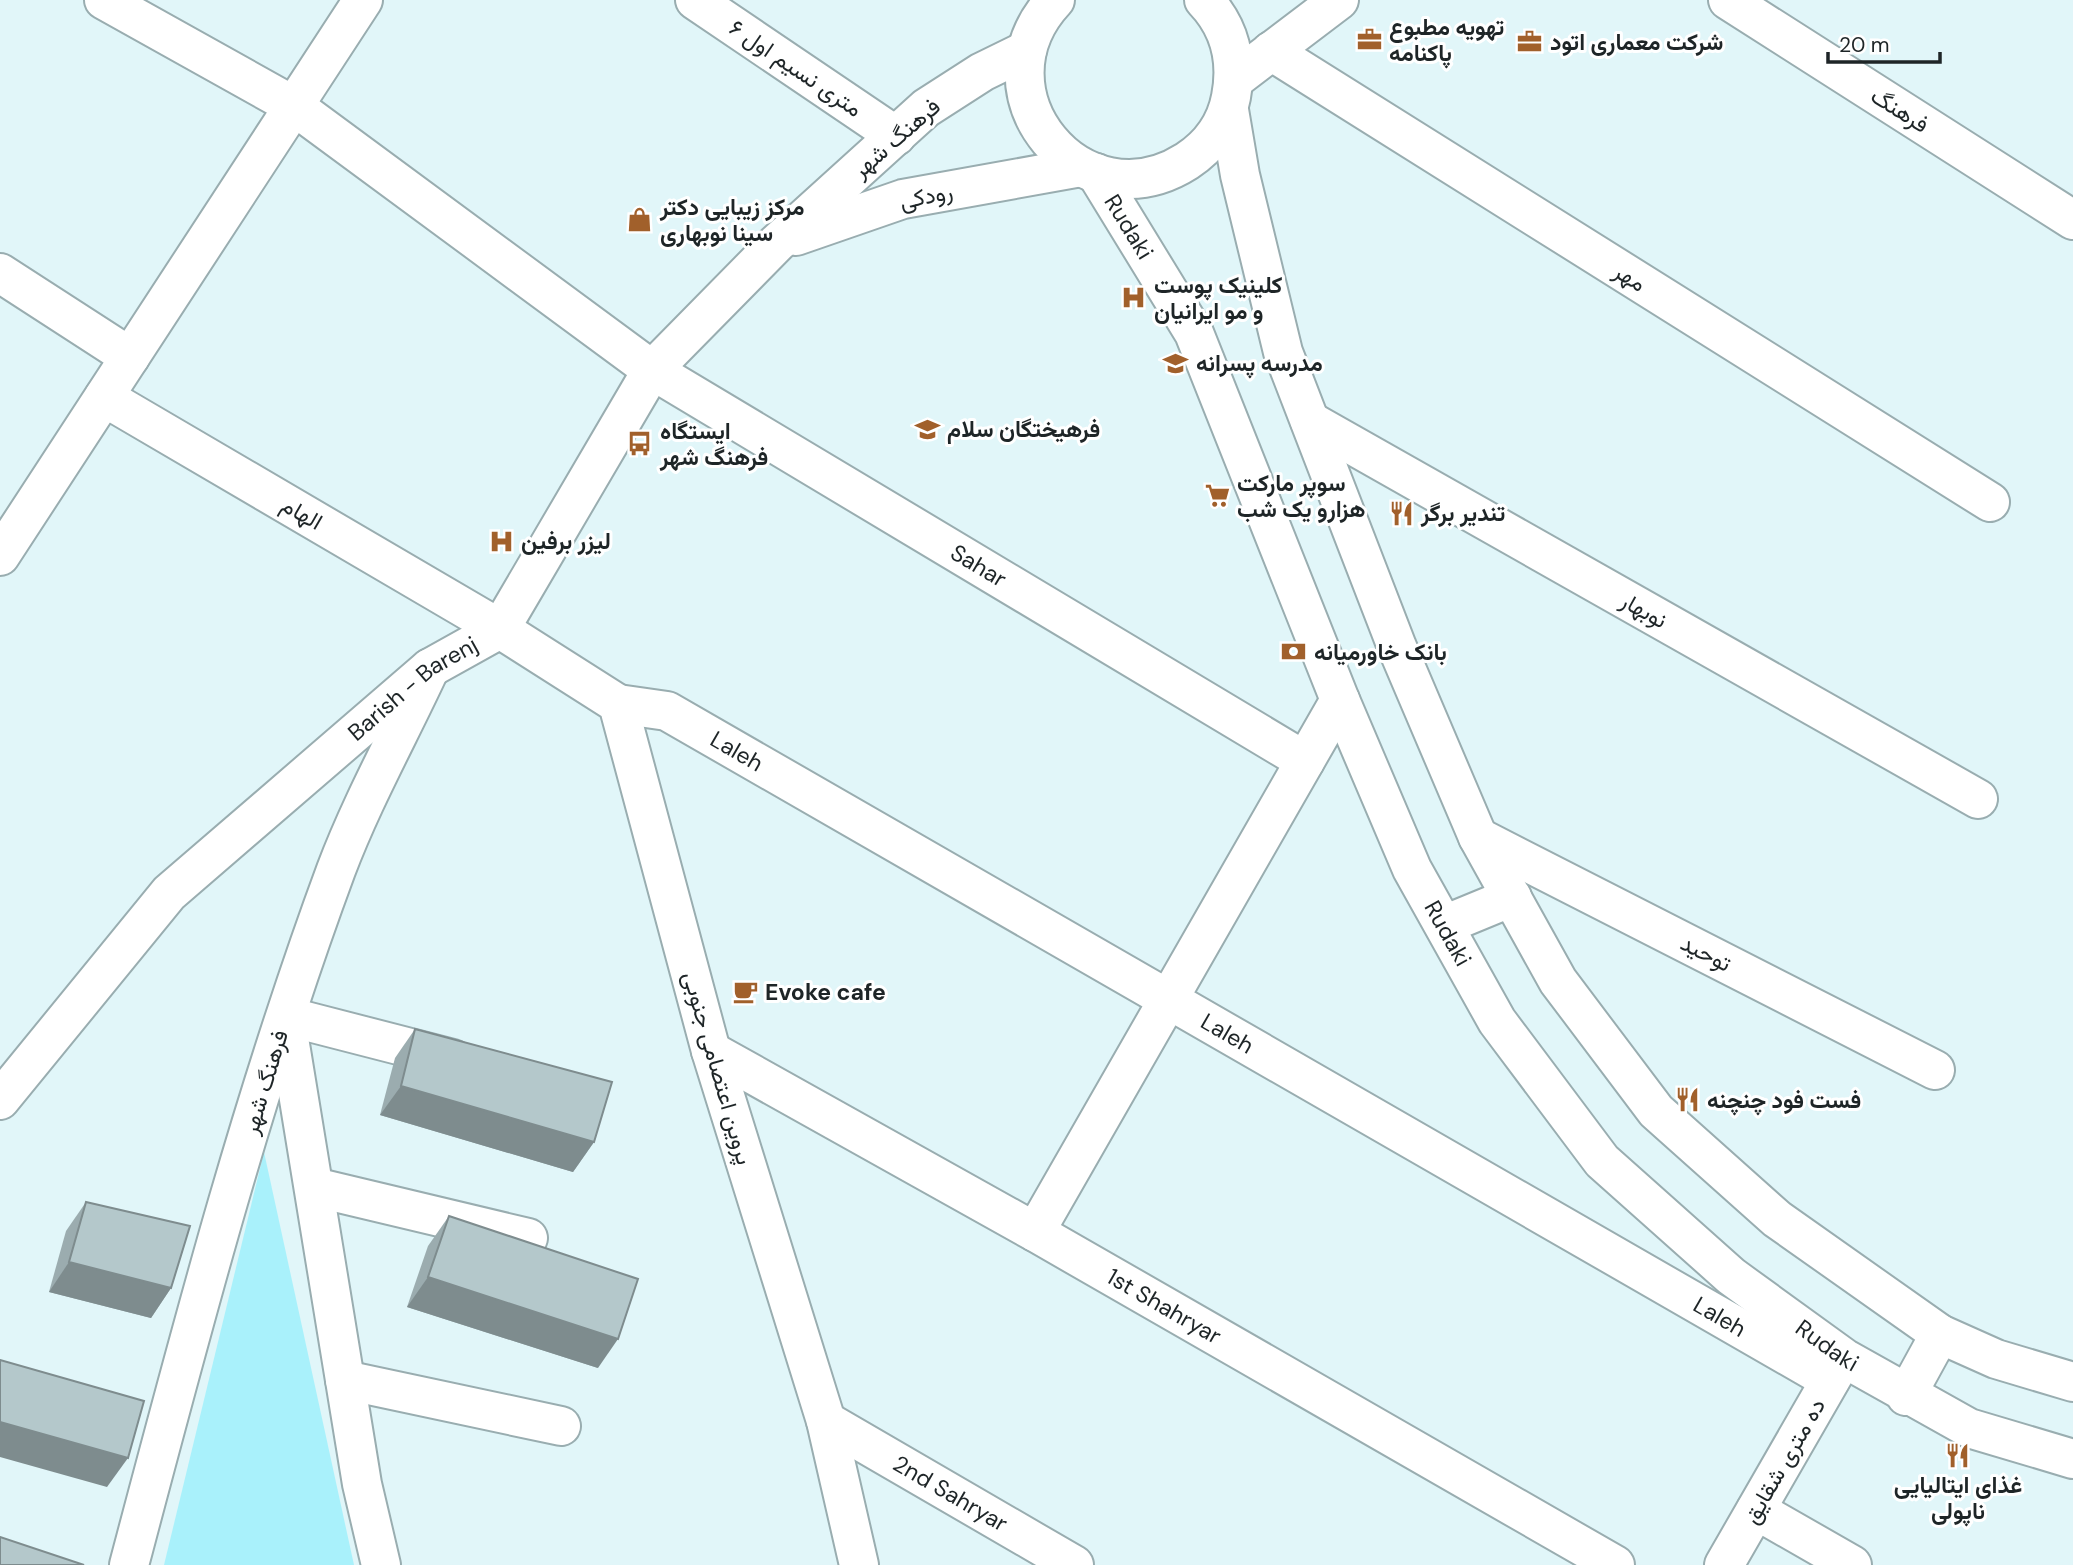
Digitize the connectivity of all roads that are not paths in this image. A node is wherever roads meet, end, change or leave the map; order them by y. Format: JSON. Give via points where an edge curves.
{"nodes":[{"id":1,"x":104,"y":0,"type":"edge"},
{"id":2,"x":363,"y":0,"type":"edge"},
{"id":3,"x":695,"y":0,"type":"edge"},
{"id":4,"x":1055,"y":0,"type":"edge"},
{"id":5,"x":1204,"y":0,"type":"edge"},
{"id":6,"x":1339,"y":0,"type":"edge"},
{"id":7,"x":1728,"y":0,"type":"edge"},
{"id":8,"x":1027,"y":27,"type":"edge"},
{"id":9,"x":1271,"y":51,"type":"junction"},
{"id":10,"x":1232,"y":95,"type":"junction"},
{"id":11,"x":294,"y":106,"type":"junction"},
{"id":12,"x":897,"y":136,"type":"junction"},
{"id":13,"x":1088,"y":170,"type":"junction"},
{"id":14,"x":2073,"y":220,"type":"edge"},
{"id":15,"x":777,"y":243,"type":"junction"},
{"id":16,"x":0,"y":273,"type":"edge"},
{"id":17,"x":130,"y":356,"type":"junction"},
{"id":18,"x":652,"y":370,"type":"junction"},
{"id":19,"x":104,"y":397,"type":"junction"},
{"id":20,"x":1310,"y":421,"type":"junction"},
{"id":21,"x":1990,"y":502,"type":"dead end"},
{"id":22,"x":0,"y":556,"type":"edge"},
{"id":23,"x":500,"y":629,"type":"junction"},
{"id":24,"x":430,"y":668,"type":"junction"},
{"id":25,"x":1340,"y":700,"type":"junction"},
{"id":26,"x":618,"y":704,"type":"junction"},
{"id":27,"x":1305,"y":761,"type":"junction"},
{"id":28,"x":1978,"y":799,"type":"dead end"},
{"id":29,"x":1478,"y":837,"type":"junction"},
{"id":30,"x":1512,"y":897,"type":"junction"},
{"id":31,"x":1444,"y":925,"type":"junction"},
{"id":32,"x":1169,"y":998,"type":"junction"},
{"id":33,"x":286,"y":1016,"type":"junction"},
{"id":34,"x":711,"y":1051,"type":"junction"},
{"id":35,"x":487,"y":1068,"type":"edge"},
{"id":36,"x":1935,"y":1070,"type":"dead end"},
{"id":37,"x":0,"y":1100,"type":"edge"},
{"id":38,"x":314,"y":1187,"type":"junction"},
{"id":39,"x":1035,"y":1232,"type":"junction"},
{"id":40,"x":528,"y":1238,"type":"dead end"},
{"id":41,"x":1940,"y":1334,"type":"junction"},
{"id":42,"x":1837,"y":1369,"type":"junction"},
{"id":43,"x":345,"y":1380,"type":"junction"},
{"id":44,"x":2073,"y":1382,"type":"edge"},
{"id":45,"x":1906,"y":1396,"type":"junction"},
{"id":46,"x":826,"y":1421,"type":"junction"},
{"id":47,"x":561,"y":1426,"type":"dead end"},
{"id":48,"x":2073,"y":1459,"type":"edge"},
{"id":49,"x":1756,"y":1510,"type":"junction"},
{"id":50,"x":129,"y":1565,"type":"edge"},
{"id":51,"x":381,"y":1565,"type":"edge"},
{"id":52,"x":859,"y":1565,"type":"edge"},
{"id":53,"x":1074,"y":1565,"type":"edge"},
{"id":54,"x":1615,"y":1565,"type":"edge"},
{"id":55,"x":1724,"y":1565,"type":"edge"},
{"id":56,"x":1852,"y":1565,"type":"edge"}],
"edges":[{"from":1,"to":11,"type":"street","name":"Sahar"},
{"from":2,"to":11,"type":"street"},
{"from":3,"to":12,"type":"street","name":"۶ متری نسیم اول"},
{"from":4,"to":8,"type":"street"},
{"from":5,"to":10,"type":"street","via":[[1226,32],[1233,55]]},
{"from":6,"to":9,"type":"street"},
{"from":7,"to":14,"type":"street","name":"فرهنگ"},
{"from":8,"to":12,"type":"street","name":"فرهنگ شهر","via":[[982,72],[926,108]]},
{"from":8,"to":13,"type":"street","via":[[1024,73],[1034,118],[1062,154]]},
{"from":9,"to":10,"type":"street"},
{"from":9,"to":21,"type":"street","name":"مهر"},
{"from":10,"to":13,"type":"street","via":[[1216,134],[1198,154],[1175,168],[1149,177],[1122,179]]},
{"from":10,"to":20,"type":"street","via":[[1240,175],[1283,352]]},
{"from":11,"to":17,"type":"street"},
{"from":11,"to":18,"type":"street","name":"Sahar"},
{"from":12,"to":15,"type":"street","name":"فرهنگ شهر"},
{"from":13,"to":15,"type":"street","name":"رودکی","via":[[903,198]]},
{"from":13,"to":25,"type":"street","name":"Rudaki","via":[[1194,333]]},
{"from":15,"to":18,"type":"street","name":"Barish - Barenj"},
{"from":16,"to":17,"type":"street"},
{"from":17,"to":19,"type":"street"},
{"from":18,"to":23,"type":"street","name":"Barish - Barenj"},
{"from":18,"to":27,"type":"street","name":"Sahar"},
{"from":19,"to":22,"type":"street"},
{"from":19,"to":23,"type":"street","name":"الهام"},
{"from":20,"to":28,"type":"street","name":"نوبهار"},
{"from":20,"to":29,"type":"street","via":[[1397,647]]},
{"from":23,"to":24,"type":"street","name":"Barish - Barenj"},
{"from":23,"to":26,"type":"street"},
{"from":24,"to":33,"type":"street","via":[[337,867]]},
{"from":24,"to":37,"type":"street","name":"Barish - Barenj","via":[[169,893]]},
{"from":25,"to":27,"type":"street"},
{"from":25,"to":31,"type":"street","name":"Rudaki","via":[[1412,869]]},
{"from":26,"to":32,"type":"street","name":"Laleh","via":[[667,711]]},
{"from":26,"to":34,"type":"street","name":"پروین اعتصامی جنوبی"},
{"from":27,"to":32,"type":"street"},
{"from":29,"to":30,"type":"street"},
{"from":29,"to":36,"type":"street","name":"توحید"},
{"from":30,"to":31,"type":"street"},
{"from":30,"to":41,"type":"street","via":[[1558,981],[1656,1111],[1777,1219]]},
{"from":31,"to":42,"type":"street","name":"Rudaki","via":[[1497,1021],[1602,1161]]},
{"from":32,"to":39,"type":"street"},
{"from":32,"to":42,"type":"street","name":"Laleh"},
{"from":33,"to":35,"type":"street"},
{"from":33,"to":38,"type":"street","name":"فرهنگ شهر"},
{"from":33,"to":50,"type":"street","name":"فرهنگ شهر","via":[[203,1284]]},
{"from":34,"to":39,"type":"street","name":"1st Shahryar"},
{"from":34,"to":46,"type":"street","name":"پروین اعتصامی جنوبی"},
{"from":38,"to":40,"type":"street"},
{"from":38,"to":43,"type":"street","name":"فرهنگ شهر"},
{"from":39,"to":54,"type":"street","name":"1st Shahryar"},
{"from":41,"to":44,"type":"street","via":[[1996,1359]]},
{"from":41,"to":45,"type":"street"},
{"from":42,"to":45,"type":"street","name":"Rudaki"},
{"from":42,"to":49,"type":"street","name":"ده متری شقایق"},
{"from":43,"to":47,"type":"street"},
{"from":43,"to":51,"type":"street","name":"فرهنگ شهر"},
{"from":45,"to":48,"type":"street","name":"Rudaki","via":[[1969,1428]]},
{"from":46,"to":52,"type":"street","name":"پروین اعتصامی جنوبی"},
{"from":46,"to":53,"type":"street","name":"2nd Sahryar"},
{"from":49,"to":55,"type":"street","name":"ده متری شقایق"},
{"from":49,"to":56,"type":"street"}]}
